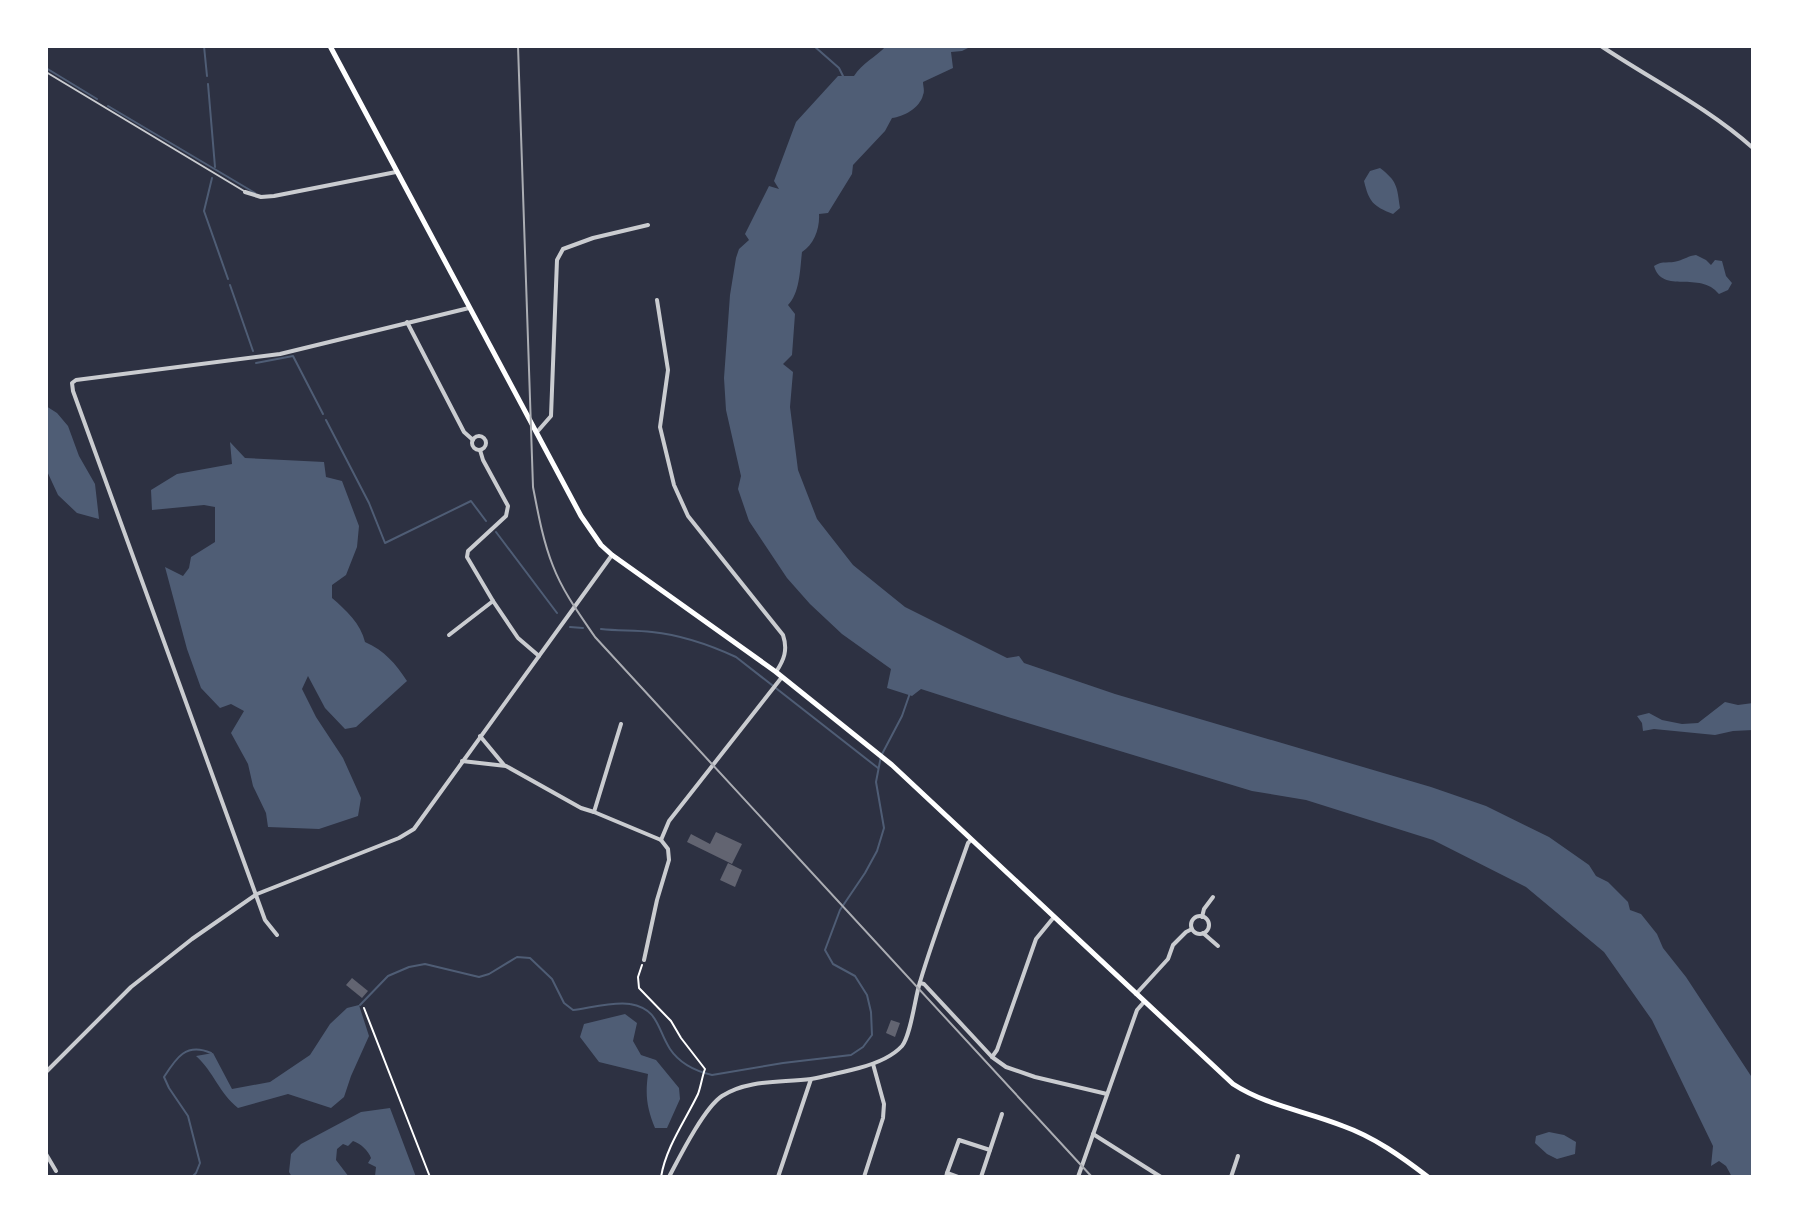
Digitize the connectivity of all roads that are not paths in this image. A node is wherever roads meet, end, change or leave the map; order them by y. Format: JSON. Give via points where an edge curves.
{"nodes":[{"id":1,"x":330,"y":46,"type":"edge"},
{"id":2,"x":1601,"y":46,"type":"edge"},
{"id":3,"x":46,"y":72,"type":"edge"},
{"id":4,"x":1753,"y":148,"type":"edge"},
{"id":5,"x":396,"y":172,"type":"junction"},
{"id":6,"x":245,"y":192,"type":"joint"},
{"id":7,"x":648,"y":225,"type":"dead end"},
{"id":8,"x":657,"y":300,"type":"dead end"},
{"id":9,"x":469,"y":308,"type":"junction"},
{"id":10,"x":407,"y":322,"type":"junction"},
{"id":11,"x":537,"y":432,"type":"junction"},
{"id":12,"x":473,"y":440,"type":"junction"},
{"id":13,"x":480,"y":450,"type":"junction"},
{"id":14,"x":612,"y":555,"type":"junction"},
{"id":15,"x":493,"y":601,"type":"junction"},
{"id":16,"x":449,"y":635,"type":"dead end"},
{"id":17,"x":539,"y":656,"type":"junction"},
{"id":18,"x":776,"y":672,"type":"junction"},
{"id":19,"x":780,"y":679,"type":"junction"},
{"id":20,"x":621,"y":724,"type":"dead end"},
{"id":21,"x":480,"y":736,"type":"junction"},
{"id":22,"x":462,"y":761,"type":"junction"},
{"id":23,"x":506,"y":766,"type":"junction"},
{"id":24,"x":594,"y":812,"type":"junction"},
{"id":25,"x":661,"y":840,"type":"junction"},
{"id":26,"x":971,"y":840,"type":"junction"},
{"id":27,"x":257,"y":894,"type":"junction"},
{"id":28,"x":1213,"y":897,"type":"dead end"},
{"id":29,"x":1054,"y":917,"type":"junction"},
{"id":30,"x":1202,"y":917,"type":"junction"},
{"id":31,"x":1192,"y":929,"type":"junction"},
{"id":32,"x":1203,"y":933,"type":"junction"},
{"id":33,"x":277,"y":935,"type":"dead end"},
{"id":34,"x":1218,"y":946,"type":"dead end"},
{"id":35,"x":644,"y":960,"type":"road end"},
{"id":36,"x":919,"y":983,"type":"junction"},
{"id":37,"x":1136,"y":994,"type":"junction"},
{"id":38,"x":1144,"y":1002,"type":"junction"},
{"id":39,"x":992,"y":1057,"type":"junction"},
{"id":40,"x":873,"y":1064,"type":"junction"},
{"id":41,"x":46,"y":1072,"type":"edge"},
{"id":42,"x":811,"y":1079,"type":"junction"},
{"id":43,"x":1107,"y":1094,"type":"junction"},
{"id":44,"x":1002,"y":1114,"type":"dead end"},
{"id":45,"x":1093,"y":1134,"type":"junction"},
{"id":46,"x":990,"y":1150,"type":"junction"},
{"id":47,"x":46,"y":1154,"type":"edge"},
{"id":48,"x":1238,"y":1156,"type":"dead end"},
{"id":49,"x":56,"y":1171,"type":"dead end"},
{"id":50,"x":947,"y":1175,"type":"edge"},
{"id":51,"x":670,"y":1177,"type":"edge"},
{"id":52,"x":778,"y":1177,"type":"edge"},
{"id":53,"x":864,"y":1177,"type":"edge"},
{"id":54,"x":958,"y":1177,"type":"edge"},
{"id":55,"x":981,"y":1177,"type":"edge"},
{"id":56,"x":1078,"y":1177,"type":"edge"},
{"id":57,"x":1161,"y":1177,"type":"edge"},
{"id":58,"x":1231,"y":1177,"type":"edge"},
{"id":59,"x":1428,"y":1177,"type":"edge"}],
"edges":[{"from":1,"to":5,"type":"main road"},
{"from":2,"to":4,"type":"street","via":[[1711,114]]},
{"from":3,"to":6,"type":"lane"},
{"from":5,"to":6,"type":"street","via":[[274,196]]},
{"from":5,"to":9,"type":"main road"},
{"from":7,"to":11,"type":"street","via":[[593,238],[559,253],[551,416]]},
{"from":8,"to":18,"type":"street","via":[[668,370],[660,427],[674,485],[688,516],[783,635],[786,651]]},
{"from":9,"to":10,"type":"street"},
{"from":9,"to":11,"type":"main road"},
{"from":10,"to":12,"type":"street"},
{"from":10,"to":27,"type":"street","via":[[280,354],[72,383]]},
{"from":11,"to":14,"type":"main road","via":[[581,516]]},
{"from":12,"to":13,"type":"street"},
{"from":12,"to":13,"type":"street","via":[[484,439]]},
{"from":13,"to":15,"type":"street","via":[[508,506],[506,516],[467,557]]},
{"from":14,"to":17,"type":"street"},
{"from":14,"to":18,"type":"main road"},
{"from":15,"to":16,"type":"street"},
{"from":15,"to":17,"type":"street","via":[[518,638]]},
{"from":17,"to":21,"type":"street"},
{"from":18,"to":19,"type":"main road"},
{"from":19,"to":25,"type":"street","via":[[669,821]]},
{"from":19,"to":26,"type":"main road","via":[[892,765]]},
{"from":20,"to":24,"type":"street"},
{"from":21,"to":22,"type":"street"},
{"from":21,"to":23,"type":"street"},
{"from":22,"to":23,"type":"street"},
{"from":22,"to":27,"type":"street","via":[[414,829]]},
{"from":23,"to":24,"type":"street"},
{"from":24,"to":25,"type":"street"},
{"from":25,"to":35,"type":"street","via":[[669,860]]},
{"from":26,"to":29,"type":"main road"},
{"from":26,"to":36,"type":"street"},
{"from":27,"to":33,"type":"street","via":[[265,920]]},
{"from":27,"to":41,"type":"street","via":[[131,987]]},
{"from":28,"to":30,"type":"street"},
{"from":29,"to":37,"type":"main road"},
{"from":29,"to":39,"type":"street","via":[[1036,939]]},
{"from":30,"to":31,"type":"street","via":[[1192,921]]},
{"from":30,"to":32,"type":"street","via":[[1208,925]]},
{"from":31,"to":32,"type":"street"},
{"from":31,"to":37,"type":"street"},
{"from":32,"to":34,"type":"street"},
{"from":36,"to":39,"type":"street"},
{"from":36,"to":40,"type":"street","via":[[905,1041]]},
{"from":37,"to":38,"type":"main road"},
{"from":38,"to":43,"type":"street"},
{"from":38,"to":59,"type":"main road","via":[[1250,1096],[1344,1126]]},
{"from":39,"to":43,"type":"street","via":[[1019,1072]]},
{"from":40,"to":42,"type":"street"},
{"from":40,"to":53,"type":"street","via":[[883,1118]]},
{"from":42,"to":51,"type":"street","via":[[755,1084],[716,1100]]},
{"from":42,"to":52,"type":"street"},
{"from":43,"to":45,"type":"street"},
{"from":44,"to":46,"type":"street"},
{"from":45,"to":56,"type":"street"},
{"from":45,"to":57,"type":"street"},
{"from":46,"to":50,"type":"street","via":[[959,1140]]},
{"from":46,"to":55,"type":"street"},
{"from":47,"to":49,"type":"street"},
{"from":48,"to":58,"type":"street"},
{"from":50,"to":54,"type":"street"}]}
